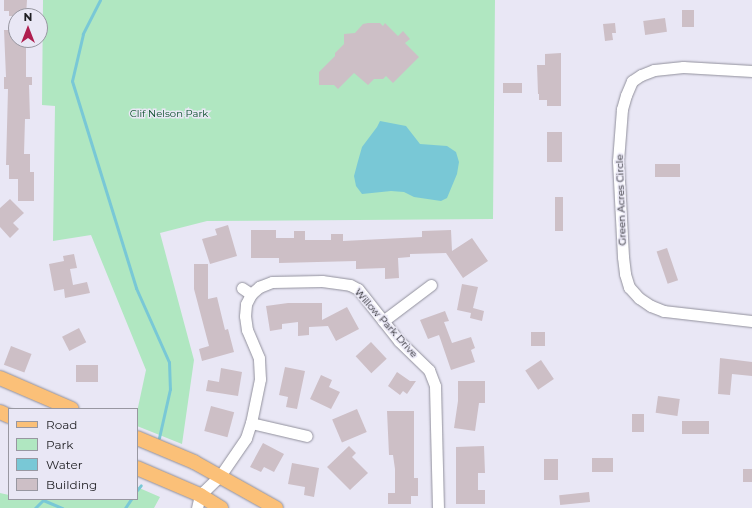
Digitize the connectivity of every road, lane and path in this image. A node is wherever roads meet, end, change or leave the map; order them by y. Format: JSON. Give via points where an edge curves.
{"nodes":[{"id":1,"x":752,"y":71,"type":"edge"},
{"id":2,"x":431,"y":285,"type":"dead end"},
{"id":3,"x":383,"y":321,"type":"junction"},
{"id":4,"x":752,"y":321,"type":"edge"},
{"id":5,"x":0,"y":378,"type":"edge"},
{"id":6,"x":70,"y":408,"type":"edge"},
{"id":7,"x":251,"y":423,"type":"junction"},
{"id":8,"x":307,"y":436,"type":"dead end"},
{"id":9,"x":138,"y":438,"type":"edge"},
{"id":10,"x":138,"y":468,"type":"edge"},
{"id":11,"x":220,"y":476,"type":"junction"},
{"id":12,"x":198,"y":502,"type":"edge"},
{"id":13,"x":221,"y":508,"type":"edge"},
{"id":14,"x":276,"y":508,"type":"edge"},
{"id":15,"x":438,"y":508,"type":"edge"}],
"edges":[{"from":1,"to":4,"type":"street","name":"Green Acres Circle","via":[[683,67],[654,70],[632,81],[622,109],[618,161],[623,256],[629,287],[639,298],[664,311]]},
{"from":2,"to":3,"type":"street"},
{"from":3,"to":7,"type":"street","name":"Willow Park Drive","via":[[358,289],[350,285],[322,281],[272,282],[246,291],[247,330],[258,358],[260,379]]},
{"from":3,"to":15,"type":"street","name":"Willow Park Drive","via":[[429,370],[435,386]]},
{"from":5,"to":6,"type":"main road"},
{"from":7,"to":8,"type":"street"},
{"from":7,"to":11,"type":"street","via":[[246,438]]},
{"from":9,"to":11,"type":"main road"},
{"from":10,"to":12,"type":"main road","via":[[166,480]]},
{"from":11,"to":12,"type":"street"},
{"from":11,"to":14,"type":"main road"},
{"from":12,"to":13,"type":"main road"}]}
